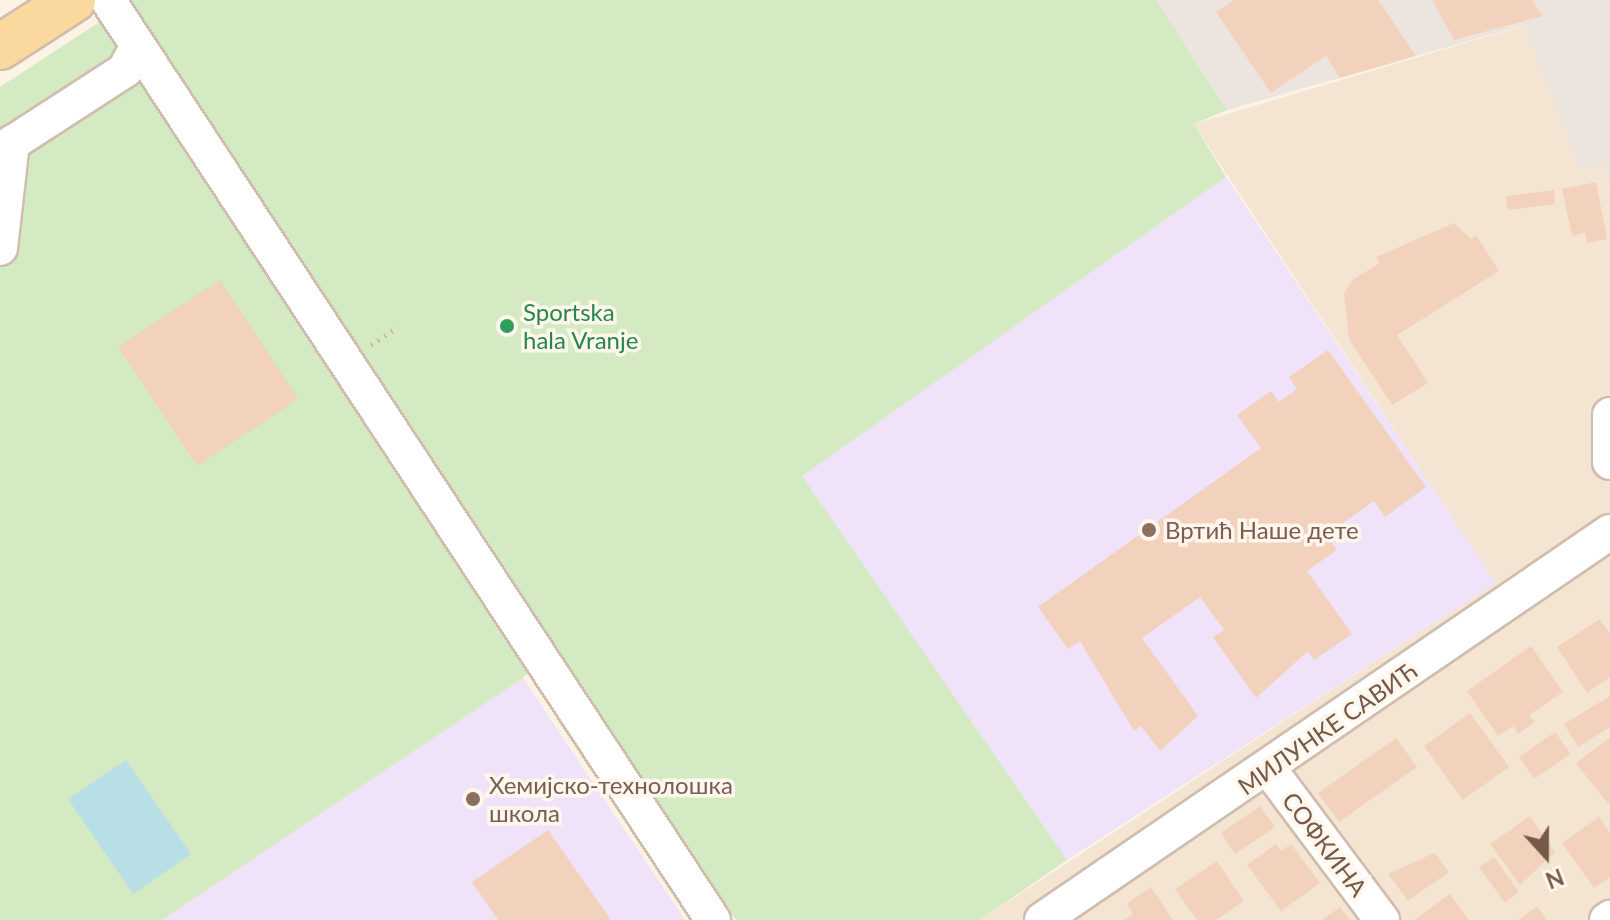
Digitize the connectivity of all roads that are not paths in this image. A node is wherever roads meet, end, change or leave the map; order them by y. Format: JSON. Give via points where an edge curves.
{"nodes":[{"id":1,"x":73,"y":0,"type":"edge"},
{"id":2,"x":108,"y":0,"type":"edge"},
{"id":3,"x":0,"y":47,"type":"edge"},
{"id":4,"x":135,"y":50,"type":"junction"},
{"id":5,"x":6,"y":147,"type":"edge"},
{"id":6,"x":0,"y":248,"type":"edge"},
{"id":7,"x":1610,"y":415,"type":"edge"},
{"id":8,"x":1610,"y":462,"type":"edge"},
{"id":9,"x":1610,"y":532,"type":"edge"},
{"id":10,"x":1269,"y":769,"type":"junction"},
{"id":11,"x":713,"y":920,"type":"edge"},
{"id":12,"x":1042,"y":920,"type":"edge"},
{"id":13,"x":1382,"y":920,"type":"edge"}],
"edges":[{"from":1,"to":3,"type":"main road"},
{"from":2,"to":4,"type":"street"},
{"from":4,"to":5,"type":"street","via":[[125,70]]},
{"from":4,"to":11,"type":"street"},
{"from":5,"to":6,"type":"street"},
{"from":7,"to":8,"type":"street"},
{"from":9,"to":10,"type":"street","name":"МИЛУНКЕ САВИЋ"},
{"from":10,"to":12,"type":"street","name":"МИЛУНКЕ САВИЋ"},
{"from":10,"to":13,"type":"street","name":"СОФКИНА"}]}
